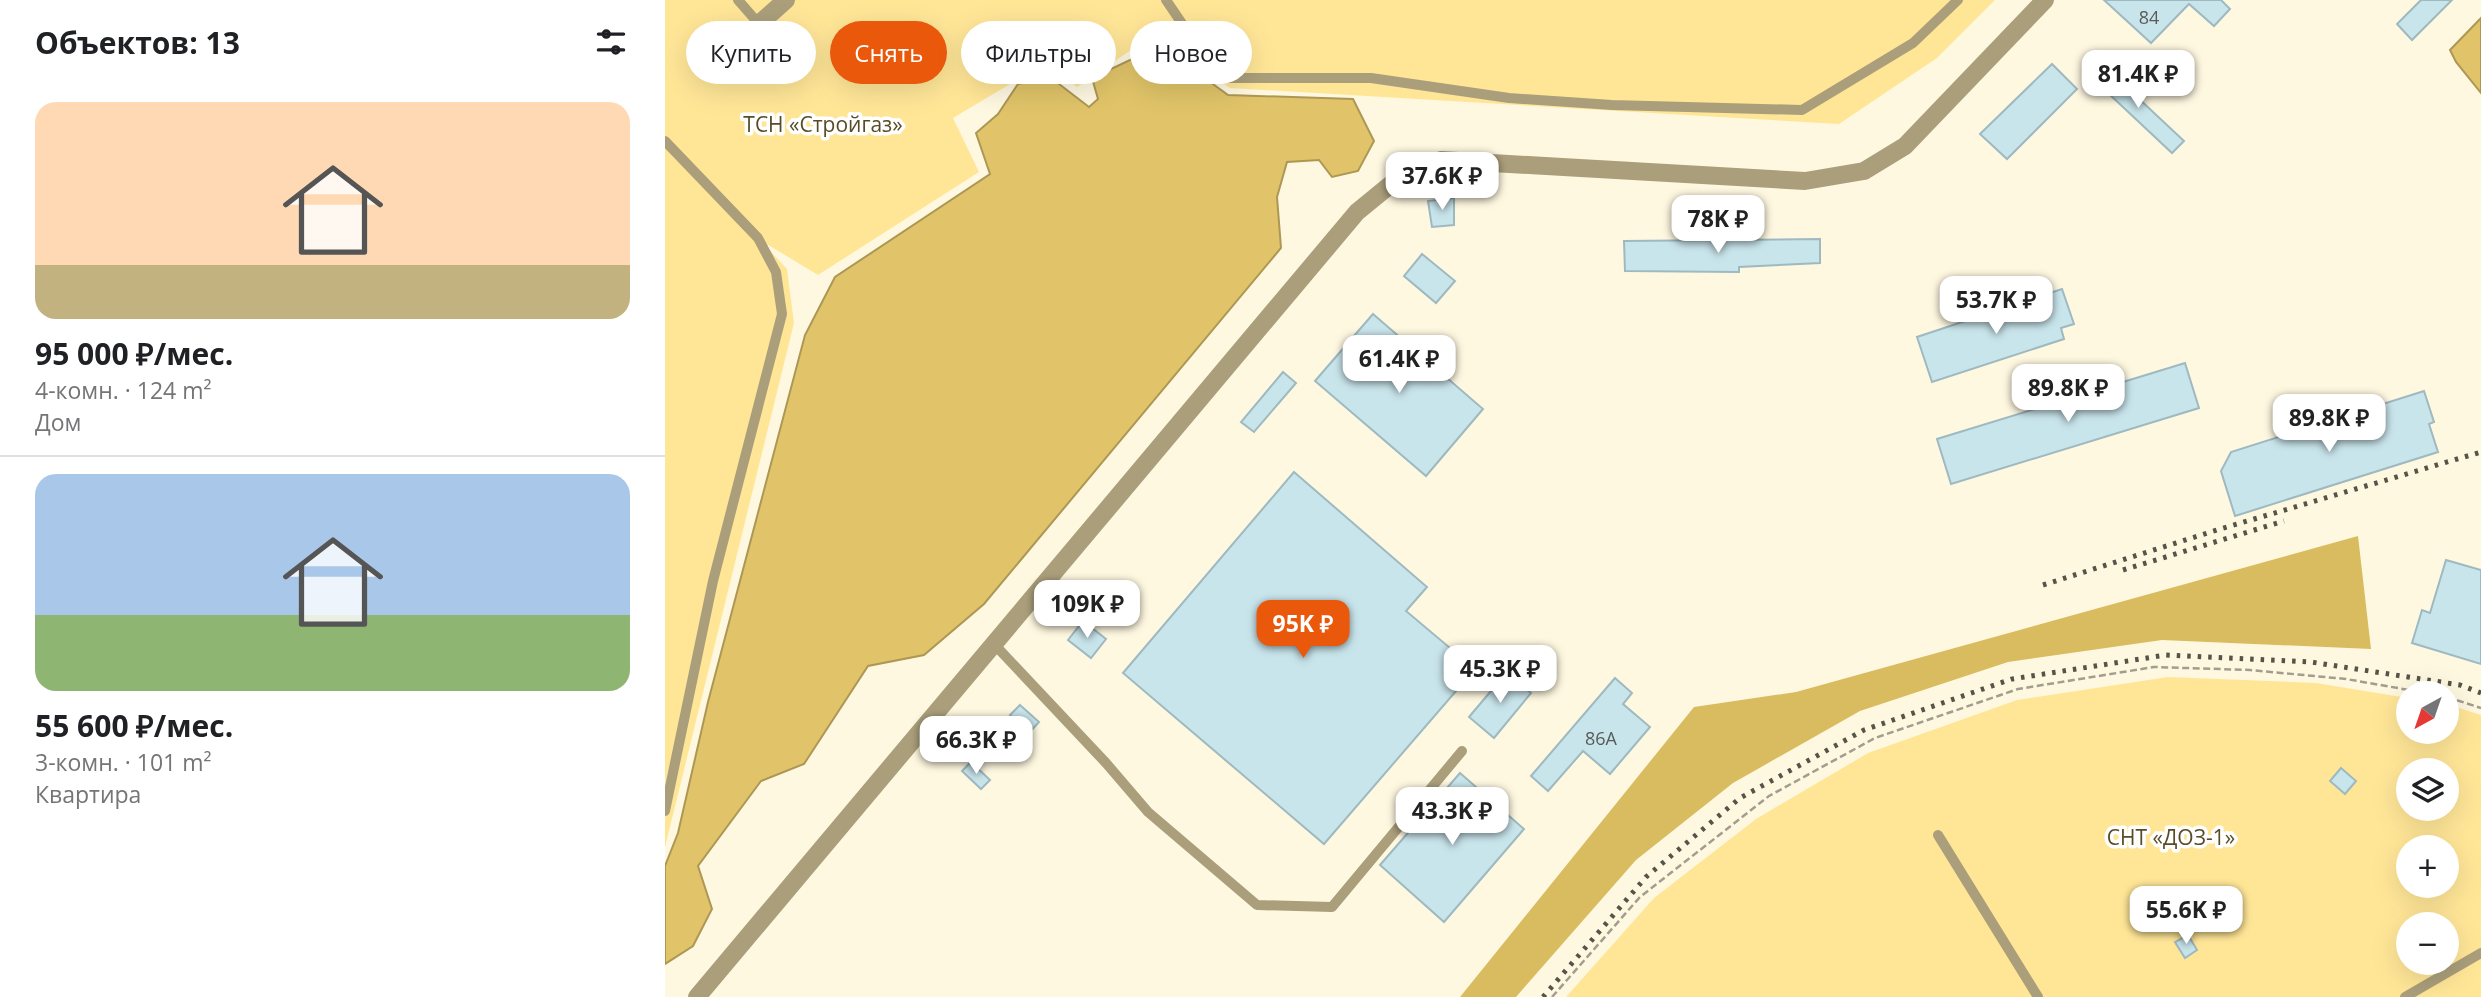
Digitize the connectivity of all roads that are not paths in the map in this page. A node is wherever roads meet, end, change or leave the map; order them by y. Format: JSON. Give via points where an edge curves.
{"nodes":[{"id":1,"x":738,"y":0,"type":"edge"},
{"id":2,"x":786,"y":0,"type":"edge"},
{"id":3,"x":1166,"y":0,"type":"edge"},
{"id":4,"x":1958,"y":0,"type":"edge"},
{"id":5,"x":2045,"y":0,"type":"edge"},
{"id":6,"x":756,"y":21,"type":"edge"},
{"id":7,"x":762,"y":21,"type":"edge"},
{"id":8,"x":665,"y":141,"type":"edge"},
{"id":9,"x":994,"y":644,"type":"junction"},
{"id":10,"x":1462,"y":751,"type":"dead end"},
{"id":11,"x":665,"y":811,"type":"edge"},
{"id":12,"x":1938,"y":835,"type":"dead end"},
{"id":13,"x":2481,"y":953,"type":"edge"},
{"id":14,"x":698,"y":997,"type":"edge"},
{"id":15,"x":2038,"y":997,"type":"edge"},
{"id":16,"x":2405,"y":997,"type":"edge"}],
"edges":[{"from":1,"to":6,"type":"lane"},
{"from":2,"to":7,"type":"street"},
{"from":3,"to":4,"type":"lane","via":[[1219,78],[1371,78],[1509,98],[1802,110],[1913,43]]},
{"from":5,"to":9,"type":"street","via":[[1905,146],[1864,170],[1805,181],[1441,160],[1401,176],[1357,212]]},
{"from":8,"to":11,"type":"lane","via":[[758,238],[776,272],[782,314],[713,581]]},
{"from":9,"to":10,"type":"lane","via":[[1148,812],[1257,905],[1332,907]]},
{"from":9,"to":14,"type":"street"},
{"from":12,"to":15,"type":"lane"},
{"from":13,"to":16,"type":"lane"}]}
